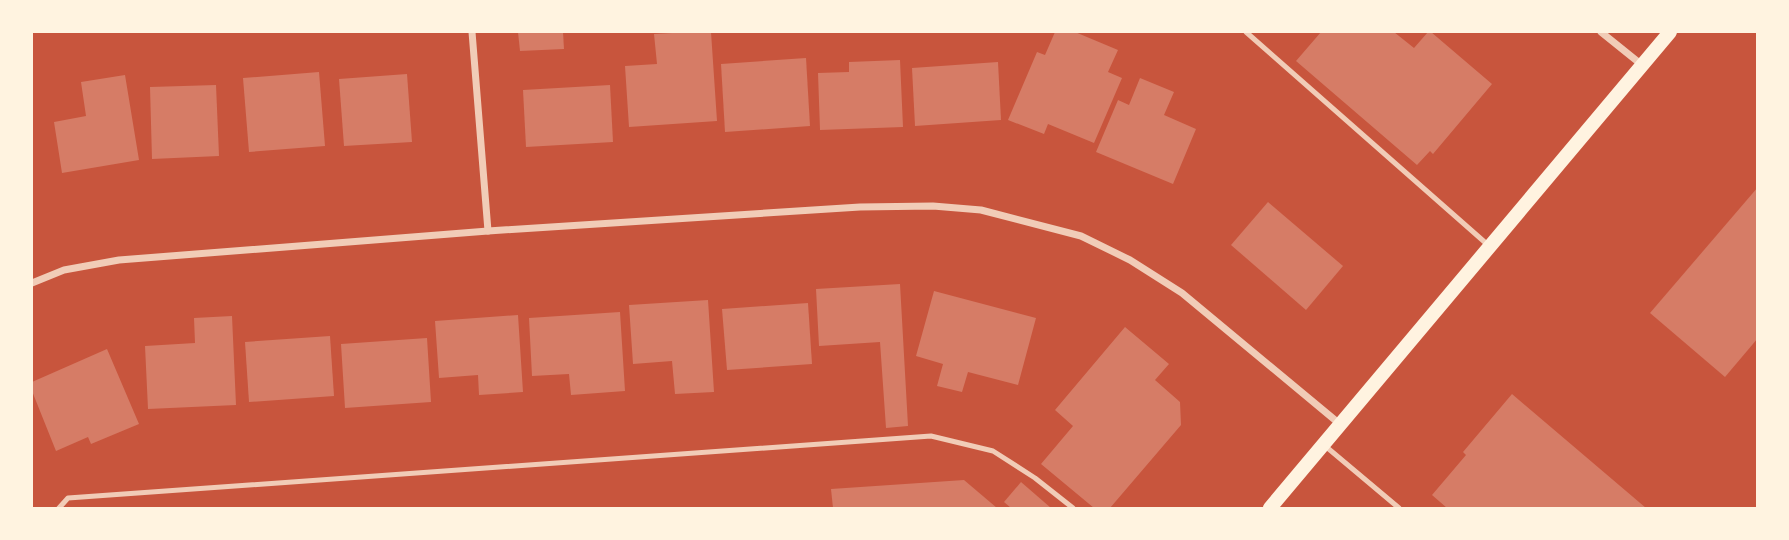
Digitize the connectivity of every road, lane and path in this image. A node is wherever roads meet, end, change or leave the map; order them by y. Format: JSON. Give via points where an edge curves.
{"nodes":[{"id":1,"x":472,"y":32,"type":"edge"},
{"id":2,"x":1246,"y":32,"type":"edge"},
{"id":3,"x":1601,"y":32,"type":"edge"},
{"id":4,"x":1670,"y":32,"type":"edge"},
{"id":5,"x":1642,"y":65,"type":"junction"},
{"id":6,"x":488,"y":231,"type":"junction"},
{"id":7,"x":1490,"y":247,"type":"junction"},
{"id":8,"x":32,"y":283,"type":"edge"},
{"id":9,"x":1341,"y":425,"type":"junction"},
{"id":10,"x":1324,"y":445,"type":"junction"},
{"id":11,"x":59,"y":509,"type":"edge"},
{"id":12,"x":1073,"y":509,"type":"edge"},
{"id":13,"x":1270,"y":509,"type":"edge"},
{"id":14,"x":1399,"y":509,"type":"edge"}],
"edges":[{"from":1,"to":6,"type":"street"},
{"from":2,"to":7,"type":"lane"},
{"from":3,"to":5,"type":"street"},
{"from":4,"to":5,"type":"main road"},
{"from":5,"to":7,"type":"main road"},
{"from":6,"to":8,"type":"street","via":[[119,260],[64,270]]},
{"from":6,"to":9,"type":"street","via":[[860,207],[981,210],[1081,236],[1130,260],[1182,293]]},
{"from":7,"to":9,"type":"main road"},
{"from":9,"to":10,"type":"main road"},
{"from":10,"to":13,"type":"main road"},
{"from":10,"to":14,"type":"lane"},
{"from":11,"to":12,"type":"lane","via":[[68,498],[931,436],[993,451]]}]}
